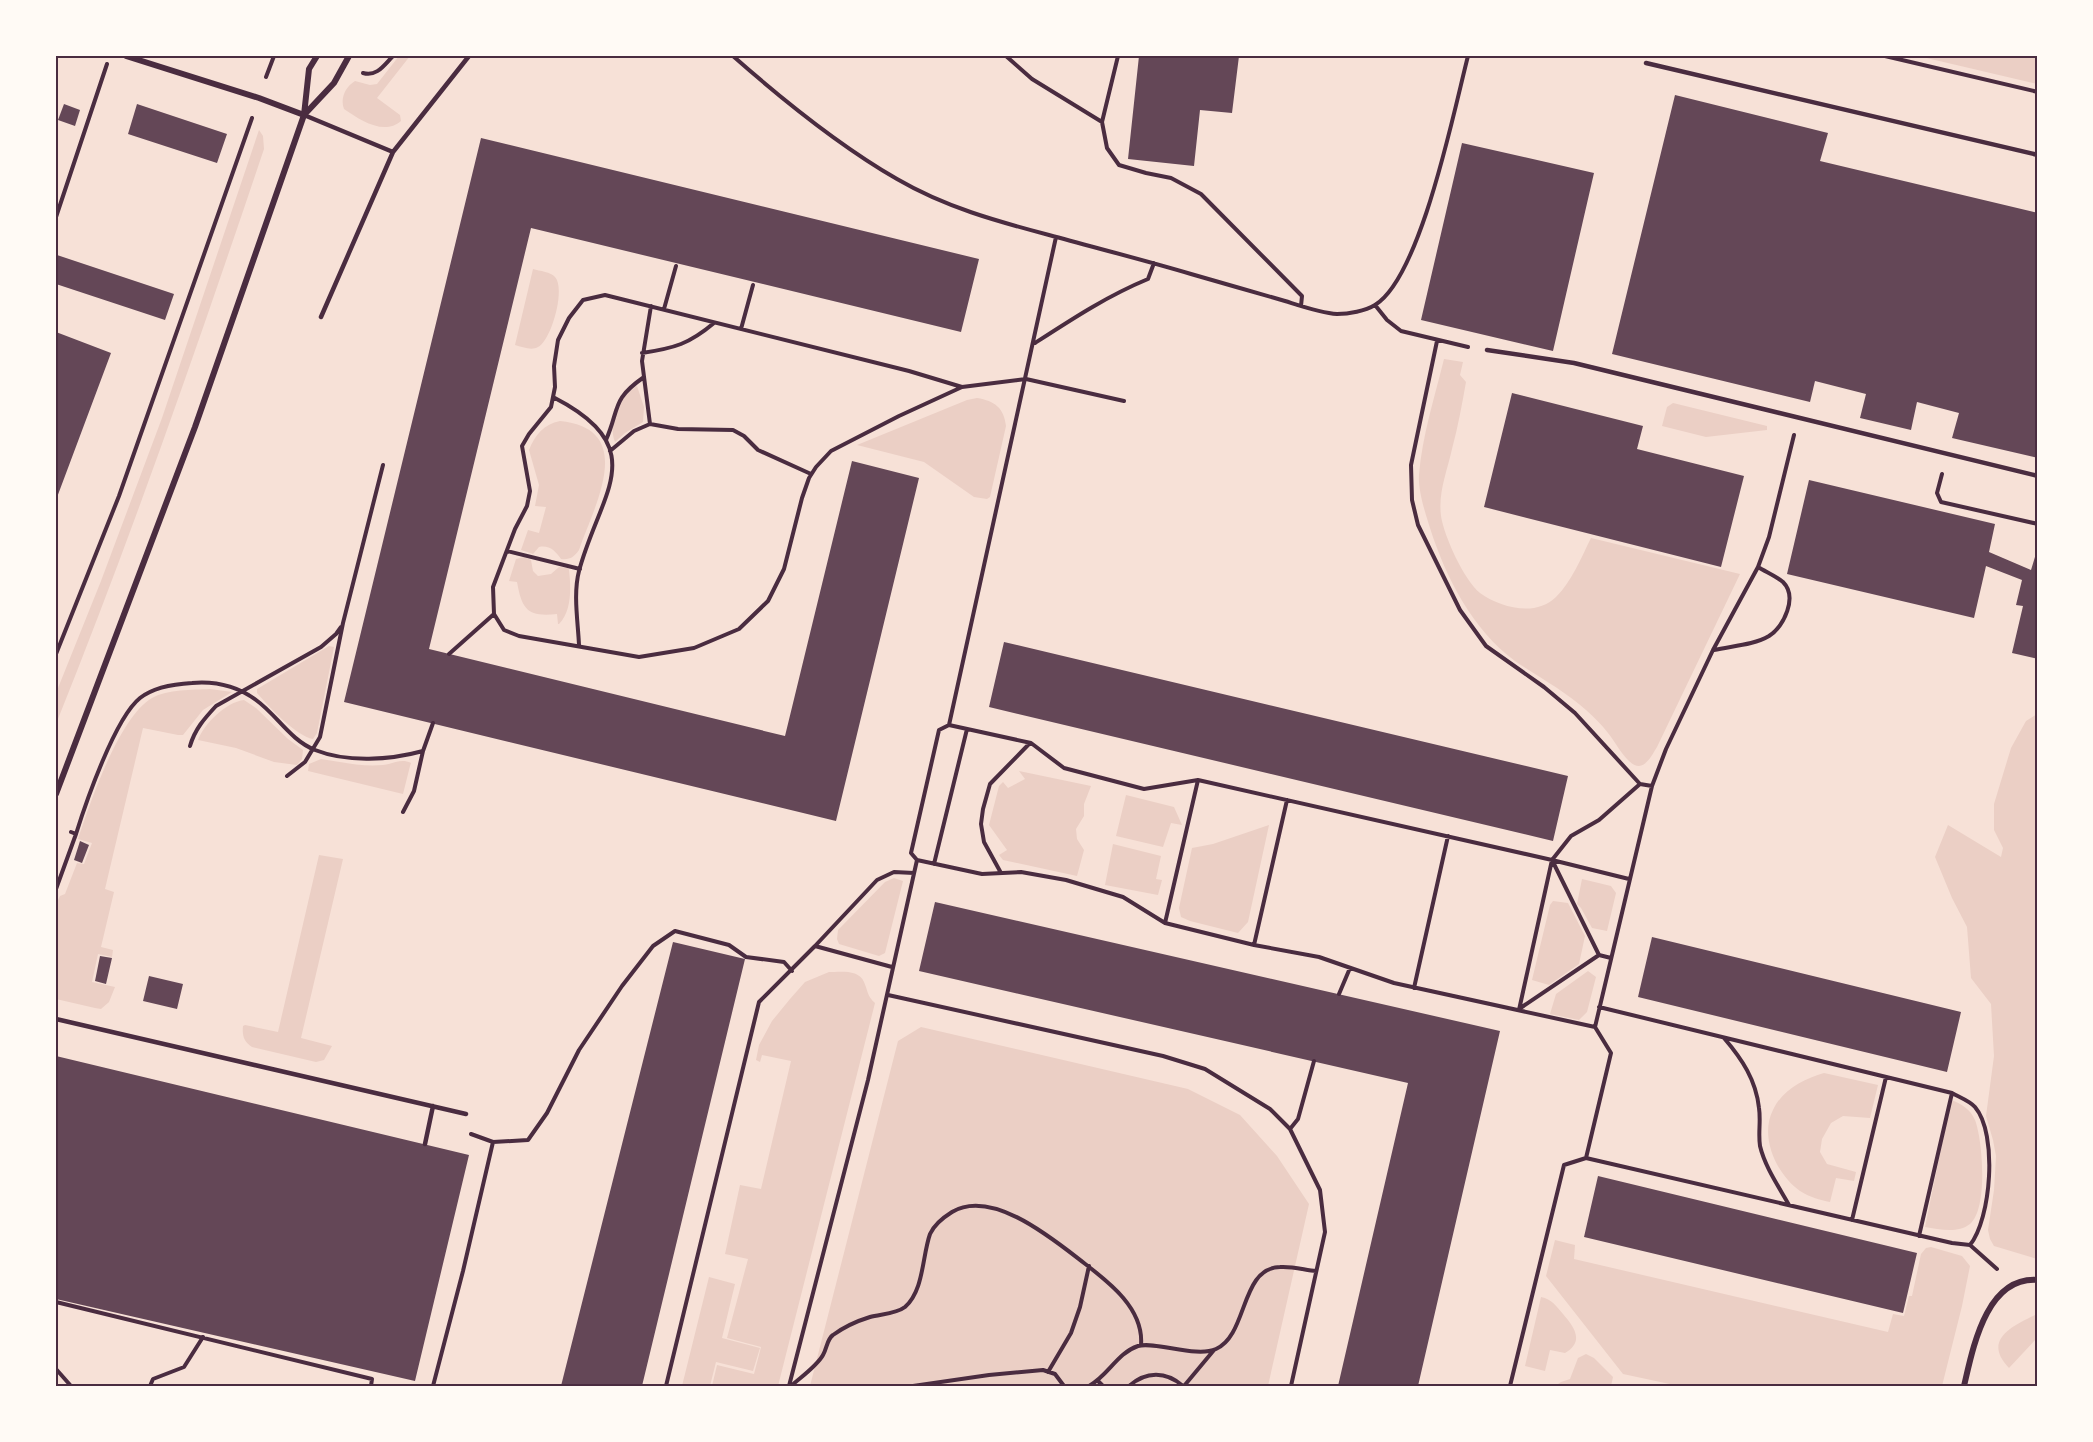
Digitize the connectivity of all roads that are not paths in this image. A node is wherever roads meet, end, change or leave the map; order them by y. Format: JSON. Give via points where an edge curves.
{"nodes":[{"id":1,"x":126,"y":56,"type":"edge"},
{"id":2,"x":317,"y":56,"type":"edge"},
{"id":3,"x":349,"y":56,"type":"edge"},
{"id":4,"x":469,"y":56,"type":"edge"},
{"id":5,"x":1647,"y":63,"type":"dead end"},
{"id":6,"x":304,"y":115,"type":"junction"},
{"id":7,"x":393,"y":152,"type":"junction"},
{"id":8,"x":2037,"y":156,"type":"edge"},
{"id":9,"x":321,"y":317,"type":"dead end"},
{"id":10,"x":1487,"y":350,"type":"road end"},
{"id":11,"x":2037,"y":476,"type":"edge"},
{"id":12,"x":56,"y":794,"type":"edge"},
{"id":13,"x":56,"y":1019,"type":"edge"},
{"id":14,"x":433,"y":1106,"type":"junction"},
{"id":15,"x":466,"y":1114,"type":"road end"},
{"id":16,"x":425,"y":1144,"type":"dead end"},
{"id":17,"x":2037,"y":1280,"type":"edge"},
{"id":18,"x":1965,"y":1386,"type":"edge"}],
"edges":[{"from":1,"to":6,"type":"street"},
{"from":2,"to":6,"type":"street","via":[[309,69]]},
{"from":3,"to":6,"type":"street","via":[[334,83]]},
{"from":4,"to":7,"type":"lane"},
{"from":5,"to":8,"type":"lane"},
{"from":6,"to":7,"type":"lane"},
{"from":6,"to":12,"type":"street","via":[[195,427]]},
{"from":7,"to":9,"type":"lane"},
{"from":10,"to":11,"type":"lane","via":[[1574,363]]},
{"from":13,"to":14,"type":"lane"},
{"from":14,"to":15,"type":"lane"},
{"from":14,"to":16,"type":"lane"},
{"from":17,"to":18,"type":"street","via":[[2012,1283],[1991,1304],[1975,1340]]}]}
